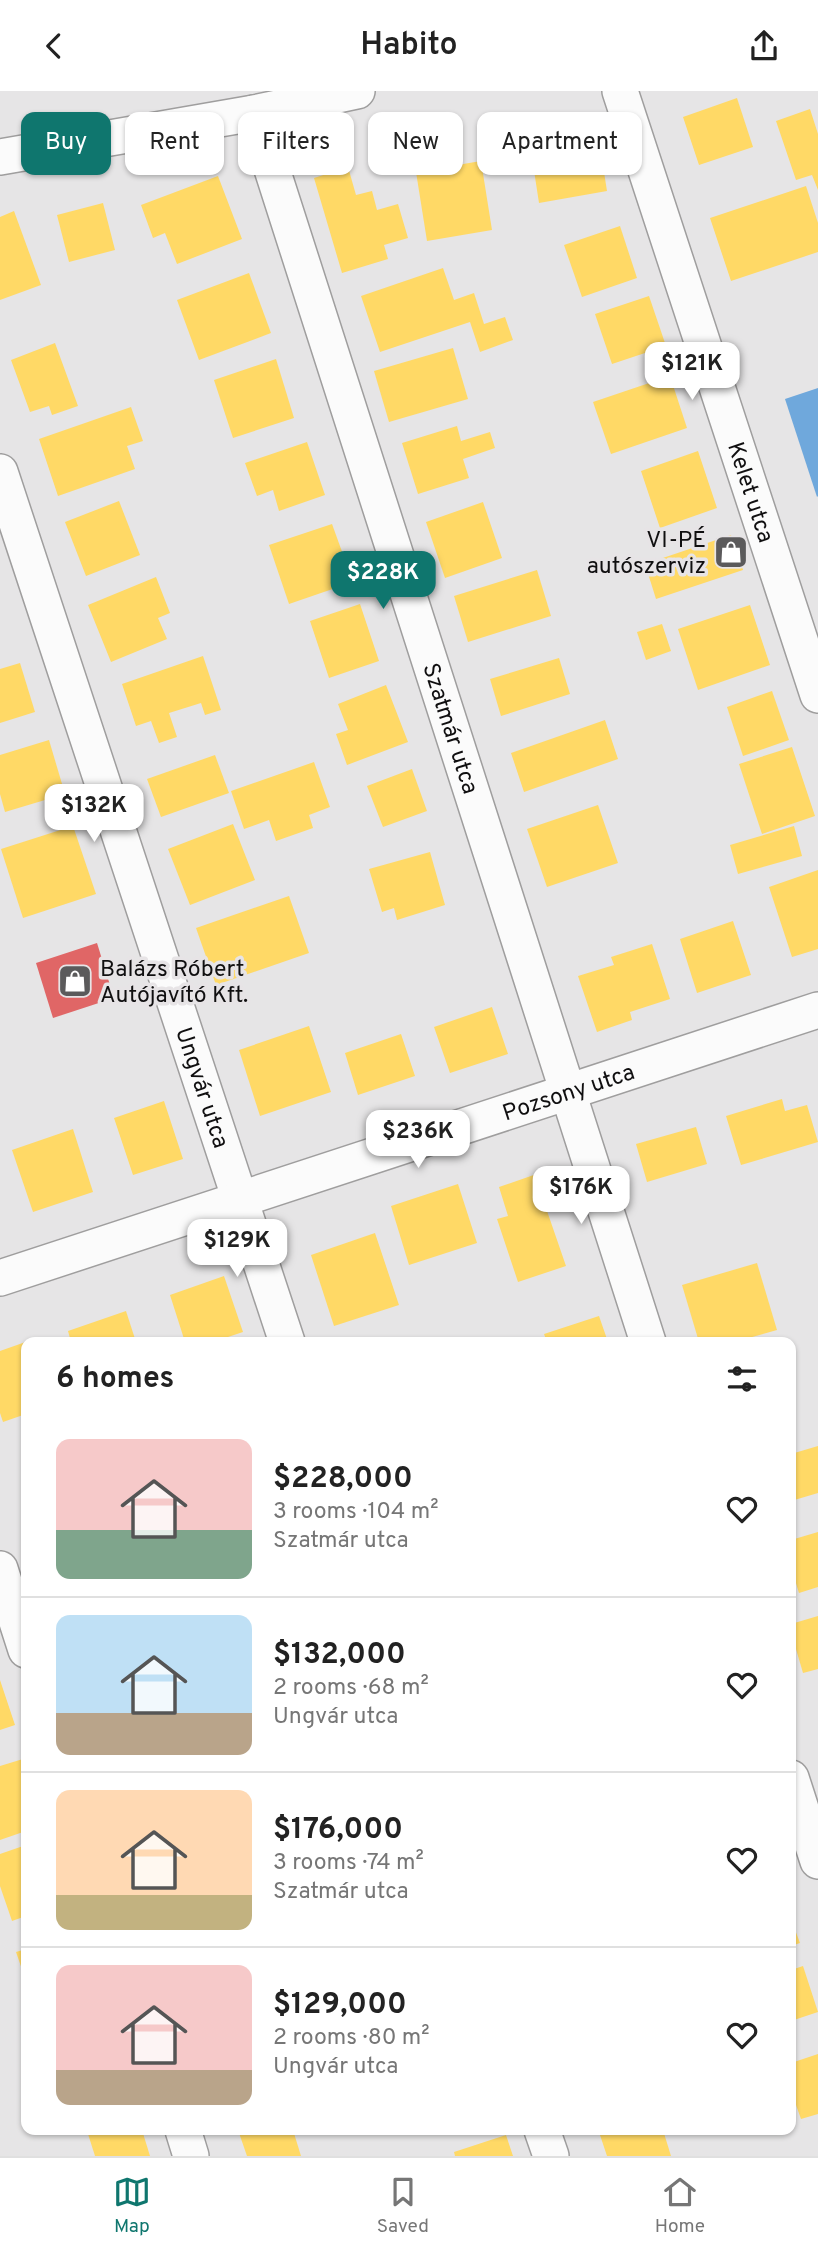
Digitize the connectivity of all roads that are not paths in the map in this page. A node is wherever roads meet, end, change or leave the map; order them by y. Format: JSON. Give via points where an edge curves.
{"nodes":[{"id":1,"x":357,"y":91,"type":"edge"},
{"id":2,"x":620,"y":91,"type":"edge"},
{"id":3,"x":259,"y":112,"type":"edge"},
{"id":4,"x":238,"y":116,"type":"edge"},
{"id":5,"x":0,"y":157,"type":"edge"},
{"id":6,"x":274,"y":175,"type":"edge"},
{"id":7,"x":0,"y":472,"type":"edge"},
{"id":8,"x":818,"y":695,"type":"edge"},
{"id":9,"x":818,"y":1010,"type":"edge"},
{"id":10,"x":566,"y":1092,"type":"junction"},
{"id":11,"x":241,"y":1199,"type":"junction"},
{"id":12,"x":0,"y":1277,"type":"edge"},
{"id":13,"x":285,"y":1337,"type":"edge"},
{"id":14,"x":646,"y":1337,"type":"edge"},
{"id":15,"x":0,"y":1569,"type":"edge"},
{"id":16,"x":21,"y":1634,"type":"edge"},
{"id":17,"x":796,"y":1793,"type":"edge"},
{"id":18,"x":818,"y":1861,"type":"edge"},
{"id":19,"x":185,"y":2135,"type":"edge"},
{"id":20,"x":544,"y":2135,"type":"edge"},
{"id":21,"x":191,"y":2156,"type":"edge"},
{"id":22,"x":551,"y":2156,"type":"edge"}],
"edges":[{"from":1,"to":3,"type":"street"},
{"from":2,"to":8,"type":"street","name":"Kelet utca"},
{"from":4,"to":5,"type":"street"},
{"from":6,"to":10,"type":"street","name":"Szatmár utca"},
{"from":7,"to":11,"type":"street","name":"Ungvár utca"},
{"from":9,"to":10,"type":"street","name":"Pozsony utca"},
{"from":10,"to":11,"type":"street","name":"Pozsony utca"},
{"from":10,"to":14,"type":"street","name":"Szatmár utca"},
{"from":11,"to":12,"type":"street","name":"Pozsony utca"},
{"from":11,"to":13,"type":"street","name":"Ungvár utca"},
{"from":15,"to":16,"type":"street"},
{"from":17,"to":18,"type":"street"},
{"from":19,"to":21,"type":"street"},
{"from":20,"to":22,"type":"street"}]}
